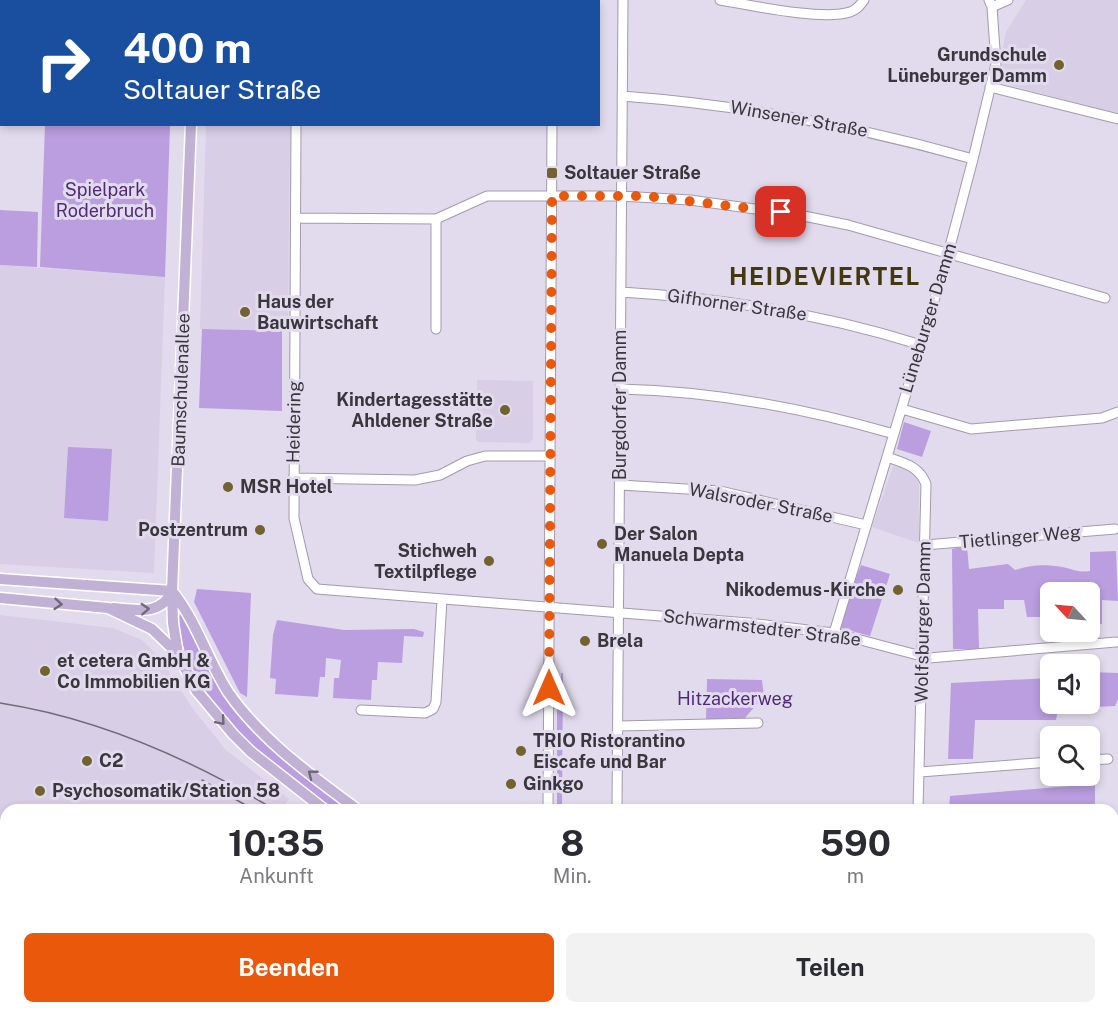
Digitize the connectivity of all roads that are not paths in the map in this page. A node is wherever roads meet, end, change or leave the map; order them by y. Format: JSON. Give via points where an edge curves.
{"nodes":[{"id":1,"x":623,"y":0,"type":"edge"},
{"id":2,"x":720,"y":0,"type":"edge"},
{"id":3,"x":864,"y":0,"type":"edge"},
{"id":4,"x":1008,"y":0,"type":"edge"},
{"id":5,"x":991,"y":4,"type":"edge"},
{"id":6,"x":990,"y":87,"type":"junction"},
{"id":7,"x":622,"y":96,"type":"junction"},
{"id":8,"x":1118,"y":119,"type":"edge"},
{"id":9,"x":191,"y":126,"type":"edge"},
{"id":10,"x":296,"y":126,"type":"edge"},
{"id":11,"x":552,"y":126,"type":"edge"},
{"id":12,"x":973,"y":159,"type":"junction"},
{"id":13,"x":552,"y":196,"type":"junction"},
{"id":14,"x":620,"y":196,"type":"junction"},
{"id":15,"x":296,"y":218,"type":"junction"},
{"id":16,"x":436,"y":219,"type":"junction"},
{"id":17,"x":948,"y":254,"type":"junction"},
{"id":18,"x":621,"y":292,"type":"junction"},
{"id":19,"x":1105,"y":298,"type":"dead end"},
{"id":20,"x":436,"y":329,"type":"dead end"},
{"id":21,"x":921,"y":345,"type":"junction"},
{"id":22,"x":620,"y":389,"type":"junction"},
{"id":23,"x":902,"y":409,"type":"junction"},
{"id":24,"x":1118,"y":412,"type":"edge"},
{"id":25,"x":894,"y":434,"type":"junction"},
{"id":26,"x":550,"y":456,"type":"junction"},
{"id":27,"x":887,"y":457,"type":"junction"},
{"id":28,"x":293,"y":478,"type":"junction"},
{"id":29,"x":620,"y":485,"type":"junction"},
{"id":30,"x":866,"y":525,"type":"junction"},
{"id":31,"x":1115,"y":529,"type":"dead end"},
{"id":32,"x":925,"y":545,"type":"junction"},
{"id":33,"x":0,"y":579,"type":"edge"},
{"id":34,"x":172,"y":591,"type":"junction"},
{"id":35,"x":0,"y":598,"type":"edge"},
{"id":36,"x":442,"y":599,"type":"junction"},
{"id":37,"x":108,"y":608,"type":"junction"},
{"id":38,"x":549,"y":608,"type":"junction"},
{"id":39,"x":619,"y":612,"type":"junction"},
{"id":40,"x":834,"y":633,"type":"junction"},
{"id":41,"x":1116,"y":642,"type":"dead end"},
{"id":42,"x":178,"y":654,"type":"junction"},
{"id":43,"x":924,"y":656,"type":"junction"},
{"id":44,"x":361,"y":710,"type":"dead end"},
{"id":45,"x":758,"y":723,"type":"dead end"},
{"id":46,"x":618,"y":726,"type":"junction"},
{"id":47,"x":1100,"y":759,"type":"edge"},
{"id":48,"x":1108,"y":759,"type":"dead end"},
{"id":49,"x":1040,"y":763,"type":"edge"},
{"id":50,"x":920,"y":772,"type":"junction"},
{"id":51,"x":317,"y":804,"type":"edge"},
{"id":52,"x":350,"y":804,"type":"edge"},
{"id":53,"x":548,"y":804,"type":"edge"},
{"id":54,"x":618,"y":804,"type":"edge"},
{"id":55,"x":918,"y":804,"type":"edge"}],
"edges":[{"from":1,"to":7,"type":"street","name":"Burgdorfer Damm"},
{"from":2,"to":3,"type":"street","via":[[806,13],[847,13]]},
{"from":4,"to":5,"type":"street"},
{"from":5,"to":6,"type":"street","name":"Lüneburger Damm","via":[[996,64]]},
{"from":6,"to":8,"type":"street"},
{"from":6,"to":12,"type":"street","name":"Lüneburger Damm"},
{"from":7,"to":12,"type":"street","name":"Winsener Straße","via":[[777,113]]},
{"from":7,"to":14,"type":"street","name":"Burgdorfer Damm"},
{"from":9,"to":34,"type":"main road","name":"Baumschulenallee"},
{"from":10,"to":15,"type":"street","name":"Heidering"},
{"from":11,"to":13,"type":"street"},
{"from":12,"to":17,"type":"street","name":"Lüneburger Damm"},
{"from":13,"to":14,"type":"street"},
{"from":13,"to":16,"type":"street","via":[[479,198]]},
{"from":13,"to":26,"type":"street"},
{"from":14,"to":17,"type":"street","via":[[690,200],[799,215]]},
{"from":14,"to":18,"type":"street","name":"Burgdorfer Damm"},
{"from":15,"to":16,"type":"street"},
{"from":15,"to":28,"type":"street","name":"Heidering"},
{"from":16,"to":20,"type":"street"},
{"from":17,"to":19,"type":"street"},
{"from":17,"to":21,"type":"street","name":"Lüneburger Damm"},
{"from":18,"to":21,"type":"street","name":"Gifhorner Straße","via":[[732,301],[858,325]]},
{"from":18,"to":22,"type":"street","name":"Burgdorfer Damm"},
{"from":21,"to":23,"type":"street","name":"Lüneburger Damm"},
{"from":22,"to":25,"type":"street","via":[[759,402]]},
{"from":22,"to":29,"type":"street","name":"Burgdorfer Damm"},
{"from":23,"to":24,"type":"street","via":[[971,429],[1102,418]]},
{"from":23,"to":25,"type":"street","name":"Lüneburger Damm"},
{"from":25,"to":27,"type":"street","name":"Lüneburger Damm"},
{"from":26,"to":28,"type":"street","via":[[485,456],[440,475],[416,480]]},
{"from":26,"to":38,"type":"street"},
{"from":27,"to":30,"type":"street","name":"Lüneburger Damm"},
{"from":27,"to":32,"type":"street","name":"Wolfsburger Damm","via":[[922,474],[926,484]]},
{"from":28,"to":36,"type":"street","name":"Heidering","via":[[294,518],[304,568],[317,589]]},
{"from":29,"to":30,"type":"street","name":"Walsroder Straße","via":[[720,491]]},
{"from":29,"to":39,"type":"street","name":"Burgdorfer Damm"},
{"from":30,"to":40,"type":"street","name":"Lüneburger Damm"},
{"from":31,"to":32,"type":"street","name":"Tietlinger Weg"},
{"from":32,"to":43,"type":"street","name":"Wolfsburger Damm"},
{"from":33,"to":34,"type":"main road"},
{"from":37,"to":34,"type":"main road","one_way":true,"via":[[150,610],[162,606]]},
{"from":34,"to":42,"type":"main road","name":"Baumschulenallee"},
{"from":52,"to":34,"type":"main road","one_way":true,"via":[[281,749],[245,713],[228,691],[195,624]]},
{"from":35,"to":37,"type":"main road","one_way":true},
{"from":36,"to":38,"type":"street","name":"Heidering"},
{"from":36,"to":44,"type":"street","via":[[433,709],[425,713]]},
{"from":37,"to":42,"type":"main road","via":[[152,629]]},
{"from":38,"to":39,"type":"street","name":"Schwarmstedter Straße"},
{"from":38,"to":53,"type":"street"},
{"from":39,"to":40,"type":"street","name":"Schwarmstedter Straße"},
{"from":39,"to":46,"type":"street","name":"Burgdorfer Damm"},
{"from":40,"to":43,"type":"street","name":"Schwarmstedter Straße"},
{"from":41,"to":43,"type":"street","name":"Schwarmstedter Straße"},
{"from":42,"to":51,"type":"main road","one_way":true,"via":[[196,690],[232,734]]},
{"from":43,"to":50,"type":"street","name":"Wolfsburger Damm"},
{"from":45,"to":46,"type":"street"},
{"from":46,"to":54,"type":"street","name":"Burgdorfer Damm"},
{"from":47,"to":48,"type":"street"},
{"from":49,"to":50,"type":"street"},
{"from":50,"to":55,"type":"street","name":"Wolfsburger Damm"}]}
